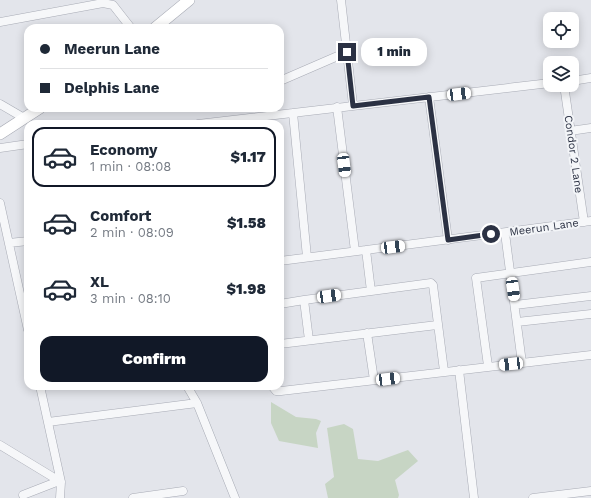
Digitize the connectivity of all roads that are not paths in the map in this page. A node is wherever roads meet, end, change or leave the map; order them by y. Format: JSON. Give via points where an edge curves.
{"nodes":[{"id":1,"x":189,"y":0,"type":"edge"},
{"id":2,"x":341,"y":0,"type":"edge"},
{"id":3,"x":0,"y":22,"type":"edge"},
{"id":4,"x":128,"y":24,"type":"edge"},
{"id":5,"x":160,"y":24,"type":"edge"},
{"id":6,"x":347,"y":52,"type":"junction"},
{"id":7,"x":591,"y":78,"type":"edge"},
{"id":8,"x":284,"y":79,"type":"edge"},
{"id":9,"x":579,"y":79,"type":"edge"},
{"id":10,"x":543,"y":84,"type":"edge"},
{"id":11,"x":565,"y":92,"type":"edge"},
{"id":12,"x":429,"y":97,"type":"junction"},
{"id":13,"x":0,"y":104,"type":"edge"},
{"id":14,"x":353,"y":106,"type":"junction"},
{"id":15,"x":337,"y":107,"type":"junction"},
{"id":16,"x":34,"y":112,"type":"edge"},
{"id":17,"x":293,"y":113,"type":"junction"},
{"id":18,"x":24,"y":118,"type":"junction"},
{"id":19,"x":235,"y":120,"type":"edge"},
{"id":20,"x":591,"y":128,"type":"edge"},
{"id":21,"x":570,"y":131,"type":"junction"},
{"id":22,"x":0,"y":134,"type":"edge"},
{"id":23,"x":24,"y":145,"type":"edge"},
{"id":24,"x":0,"y":148,"type":"edge"},
{"id":25,"x":0,"y":203,"type":"edge"},
{"id":26,"x":587,"y":222,"type":"edge"},
{"id":27,"x":505,"y":233,"type":"junction"},
{"id":28,"x":448,"y":240,"type":"junction"},
{"id":29,"x":24,"y":241,"type":"edge"},
{"id":30,"x":9,"y":243,"type":"junction"},
{"id":31,"x":366,"y":250,"type":"junction"},
{"id":32,"x":355,"y":251,"type":"junction"},
{"id":33,"x":307,"y":257,"type":"junction"},
{"id":34,"x":284,"y":260,"type":"edge"},
{"id":35,"x":591,"y":262,"type":"edge"},
{"id":36,"x":510,"y":273,"type":"junction"},
{"id":37,"x":371,"y":291,"type":"junction"},
{"id":38,"x":591,"y":296,"type":"edge"},
{"id":39,"x":304,"y":300,"type":"junction"},
{"id":40,"x":284,"y":303,"type":"edge"},
{"id":41,"x":515,"y":305,"type":"junction"},
{"id":42,"x":24,"y":311,"type":"edge"},
{"id":43,"x":591,"y":314,"type":"edge"},
{"id":44,"x":517,"y":322,"type":"junction"},
{"id":45,"x":437,"y":325,"type":"junction"},
{"id":46,"x":367,"y":333,"type":"junction"},
{"id":47,"x":309,"y":340,"type":"junction"},
{"id":48,"x":284,"y":343,"type":"edge"},
{"id":49,"x":591,"y":355,"type":"edge"},
{"id":50,"x":522,"y":363,"type":"junction"},
{"id":51,"x":488,"y":366,"type":"junction"},
{"id":52,"x":459,"y":370,"type":"junction"},
{"id":53,"x":444,"y":371,"type":"junction"},
{"id":54,"x":374,"y":380,"type":"junction"},
{"id":55,"x":41,"y":390,"type":"edge"},
{"id":56,"x":190,"y":390,"type":"edge"},
{"id":57,"x":275,"y":390,"type":"edge"},
{"id":58,"x":197,"y":403,"type":"junction"},
{"id":59,"x":48,"y":422,"type":"junction"},
{"id":60,"x":0,"y":445,"type":"edge"},
{"id":61,"x":60,"y":482,"type":"junction"},
{"id":62,"x":183,"y":491,"type":"dead end"},
{"id":63,"x":591,"y":491,"type":"edge"},
{"id":64,"x":23,"y":495,"type":"dead end"},
{"id":65,"x":60,"y":498,"type":"edge"},
{"id":66,"x":133,"y":498,"type":"edge"},
{"id":67,"x":235,"y":498,"type":"edge"},
{"id":68,"x":474,"y":498,"type":"edge"},
{"id":69,"x":533,"y":498,"type":"edge"}],
"edges":[{"from":1,"to":5,"type":"main road"},
{"from":2,"to":6,"type":"street"},
{"from":3,"to":4,"type":"street","via":[[103,3],[113,6]]},
{"from":6,"to":8,"type":"street"},
{"from":6,"to":14,"type":"street"},
{"from":7,"to":9,"type":"street"},
{"from":10,"to":12,"type":"street"},
{"from":11,"to":21,"type":"street","name":"Condor 2 Lane"},
{"from":12,"to":14,"type":"street"},
{"from":12,"to":28,"type":"street"},
{"from":13,"to":18,"type":"street"},
{"from":14,"to":15,"type":"street"},
{"from":15,"to":17,"type":"street"},
{"from":15,"to":32,"type":"street"},
{"from":16,"to":18,"type":"main road"},
{"from":17,"to":19,"type":"street"},
{"from":17,"to":33,"type":"street"},
{"from":18,"to":22,"type":"main road"},
{"from":20,"to":21,"type":"street"},
{"from":21,"to":26,"type":"street","name":"Condor 2 Lane"},
{"from":23,"to":24,"type":"street"},
{"from":25,"to":30,"type":"street"},
{"from":26,"to":27,"type":"street","name":"Meerun Lane"},
{"from":27,"to":28,"type":"street","name":"Meerun Lane"},
{"from":27,"to":36,"type":"street"},
{"from":28,"to":31,"type":"street","name":"Meerun Lane"},
{"from":29,"to":30,"type":"street"},
{"from":30,"to":42,"type":"street"},
{"from":31,"to":32,"type":"street","name":"Meerun Lane"},
{"from":31,"to":37,"type":"street"},
{"from":32,"to":33,"type":"street","name":"Meerun Lane"},
{"from":33,"to":34,"type":"street","name":"Meerun Lane"},
{"from":35,"to":36,"type":"street"},
{"from":36,"to":41,"type":"street"},
{"from":36,"to":51,"type":"street","via":[[476,278]]},
{"from":37,"to":39,"type":"street"},
{"from":37,"to":45,"type":"street","via":[[431,283]]},
{"from":38,"to":41,"type":"street"},
{"from":39,"to":40,"type":"street"},
{"from":39,"to":47,"type":"street"},
{"from":41,"to":44,"type":"street"},
{"from":43,"to":44,"type":"street"},
{"from":44,"to":50,"type":"street"},
{"from":45,"to":46,"type":"street"},
{"from":45,"to":53,"type":"street"},
{"from":46,"to":47,"type":"street"},
{"from":46,"to":54,"type":"street"},
{"from":47,"to":48,"type":"street"},
{"from":49,"to":50,"type":"street"},
{"from":50,"to":51,"type":"street"},
{"from":51,"to":52,"type":"street"},
{"from":52,"to":53,"type":"street"},
{"from":52,"to":68,"type":"street"},
{"from":53,"to":54,"type":"street"},
{"from":54,"to":57,"type":"street"},
{"from":55,"to":59,"type":"street"},
{"from":56,"to":58,"type":"street"},
{"from":58,"to":59,"type":"street"},
{"from":58,"to":67,"type":"street"},
{"from":59,"to":61,"type":"street"},
{"from":60,"to":61,"type":"street"},
{"from":61,"to":64,"type":"street"},
{"from":61,"to":65,"type":"street"},
{"from":62,"to":66,"type":"street"},
{"from":63,"to":69,"type":"street"}]}
